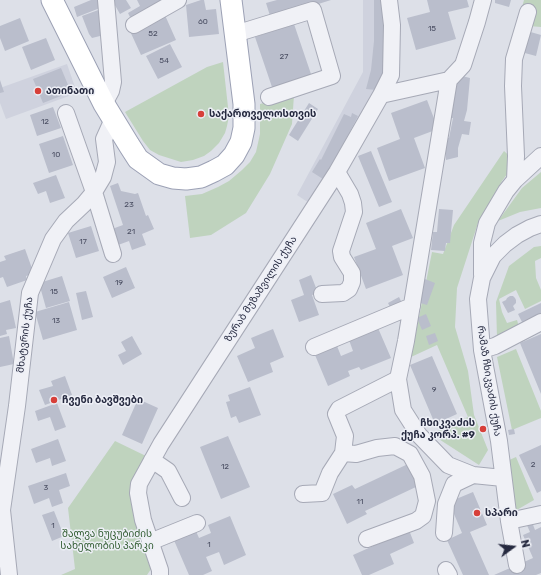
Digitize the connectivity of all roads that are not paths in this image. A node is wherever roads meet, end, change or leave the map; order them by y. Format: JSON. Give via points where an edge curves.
{"nodes":[{"id":1,"x":52,"y":0,"type":"edge"},
{"id":2,"x":106,"y":0,"type":"edge"},
{"id":3,"x":178,"y":0,"type":"edge"},
{"id":4,"x":231,"y":0,"type":"edge"},
{"id":5,"x":389,"y":0,"type":"edge"},
{"id":6,"x":471,"y":0,"type":"edge"},
{"id":7,"x":483,"y":0,"type":"edge"},
{"id":8,"x":528,"y":12,"type":"dead end"},
{"id":9,"x":477,"y":22,"type":"junction"},
{"id":10,"x":134,"y":25,"type":"dead end"},
{"id":11,"x":235,"y":34,"type":"junction"},
{"id":12,"x":449,"y":80,"type":"junction"},
{"id":13,"x":381,"y":95,"type":"junction"},
{"id":14,"x":269,"y":98,"type":"dead end"},
{"id":15,"x":108,"y":111,"type":"junction"},
{"id":16,"x":66,"y":113,"type":"dead end"},
{"id":17,"x":541,"y":156,"type":"edge"},
{"id":18,"x":337,"y":172,"type":"junction"},
{"id":19,"x":515,"y":180,"type":"junction"},
{"id":20,"x":94,"y":192,"type":"junction"},
{"id":21,"x":541,"y":224,"type":"edge"},
{"id":22,"x":113,"y":254,"type":"dead end"},
{"id":23,"x":482,"y":278,"type":"junction"},
{"id":24,"x":322,"y":294,"type":"dead end"},
{"id":25,"x":412,"y":306,"type":"junction"},
{"id":26,"x":541,"y":322,"type":"edge"},
{"id":27,"x":314,"y":347,"type":"dead end"},
{"id":28,"x":482,"y":350,"type":"junction"},
{"id":29,"x":398,"y":379,"type":"junction"},
{"id":30,"x":343,"y":453,"type":"junction"},
{"id":31,"x":152,"y":460,"type":"junction"},
{"id":32,"x":473,"y":475,"type":"junction"},
{"id":33,"x":503,"y":478,"type":"junction"},
{"id":34,"x":303,"y":494,"type":"dead end"},
{"id":35,"x":182,"y":498,"type":"dead end"},
{"id":36,"x":541,"y":514,"type":"edge"},
{"id":37,"x":509,"y":521,"type":"junction"},
{"id":38,"x":197,"y":523,"type":"dead end"},
{"id":39,"x":444,"y":533,"type":"dead end"},
{"id":40,"x":367,"y":539,"type":"dead end"},
{"id":41,"x":150,"y":542,"type":"junction"},
{"id":42,"x":517,"y":565,"type":"dead end"},
{"id":43,"x":9,"y":575,"type":"edge"},
{"id":44,"x":160,"y":575,"type":"edge"}],
"edges":[{"from":1,"to":15,"type":"main road"},
{"from":2,"to":15,"type":"street","name":"მხატვრის ქუჩა","via":[[113,82]]},
{"from":3,"to":10,"type":"street"},
{"from":4,"to":11,"type":"main road"},
{"from":5,"to":13,"type":"street","name":"ზურაბ მუზაშვილის ქუჩა","via":[[392,25],[391,75]]},
{"from":6,"to":9,"type":"street"},
{"from":7,"to":9,"type":"street"},
{"from":8,"to":19,"type":"street","via":[[514,59]]},
{"from":9,"to":12,"type":"street","via":[[463,65]]},
{"from":11,"to":14,"type":"street","via":[[313,10],[332,76]]},
{"from":11,"to":15,"type":"main road","via":[[244,104],[244,128],[241,142],[234,155],[214,172],[186,179],[159,174],[138,159]]},
{"from":12,"to":13,"type":"street"},
{"from":12,"to":25,"type":"street"},
{"from":13,"to":18,"type":"street","name":"ზურაბ მუზაშვილის ქუჩა"},
{"from":15,"to":20,"type":"street","name":"მხატვრის ქუჩა","via":[[104,139],[107,162],[103,177]]},
{"from":16,"to":20,"type":"street"},
{"from":17,"to":19,"type":"street"},
{"from":18,"to":24,"type":"street","via":[[353,203],[354,212],[341,251],[352,273],[352,282],[349,289],[343,293]]},
{"from":18,"to":31,"type":"street","name":"ზურაბ მუზაშვილის ქუჩა"},
{"from":19,"to":23,"type":"street","via":[[487,223],[482,243]]},
{"from":20,"to":22,"type":"street"},
{"from":20,"to":43,"type":"street","name":"მხატვრის ქუჩა","via":[[53,239],[30,293],[2,510]]},
{"from":21,"to":23,"type":"street","name":"რამაზ ჩხიკვაძის ქუჩა","via":[[517,235],[505,244],[493,256]]},
{"from":23,"to":28,"type":"street","name":"რამაზ ჩხიკვაძის ქუჩა","via":[[478,305]]},
{"from":25,"to":27,"type":"street"},
{"from":25,"to":29,"type":"street"},
{"from":26,"to":28,"type":"street"},
{"from":28,"to":33,"type":"street","name":"რამაზ ჩხიკვაძის ქუჩა","via":[[499,441]]},
{"from":29,"to":30,"type":"street","via":[[339,409],[336,414],[345,436]]},
{"from":29,"to":32,"type":"street","via":[[403,410],[419,435],[448,465]]},
{"from":30,"to":34,"type":"street","via":[[330,473],[322,493]]},
{"from":30,"to":40,"type":"street","via":[[356,454],[395,446],[410,454],[422,476],[427,501],[423,516]]},
{"from":31,"to":35,"type":"street","via":[[168,471]]},
{"from":31,"to":41,"type":"street","name":"ზურაბ მუზაშვილის ქუჩა","via":[[139,484],[138,493]]},
{"from":32,"to":33,"type":"street"},
{"from":32,"to":39,"type":"street","via":[[454,484],[446,504]]},
{"from":33,"to":37,"type":"street","name":"რამაზ ჩხიკვაძის ქუჩა"},
{"from":36,"to":37,"type":"street"},
{"from":37,"to":42,"type":"street","name":"რამაზ ჩხიკვაძის ქუჩა"},
{"from":38,"to":41,"type":"street"},
{"from":41,"to":44,"type":"street","name":"ზურაბ მუზაშვილის ქუჩა"}]}
